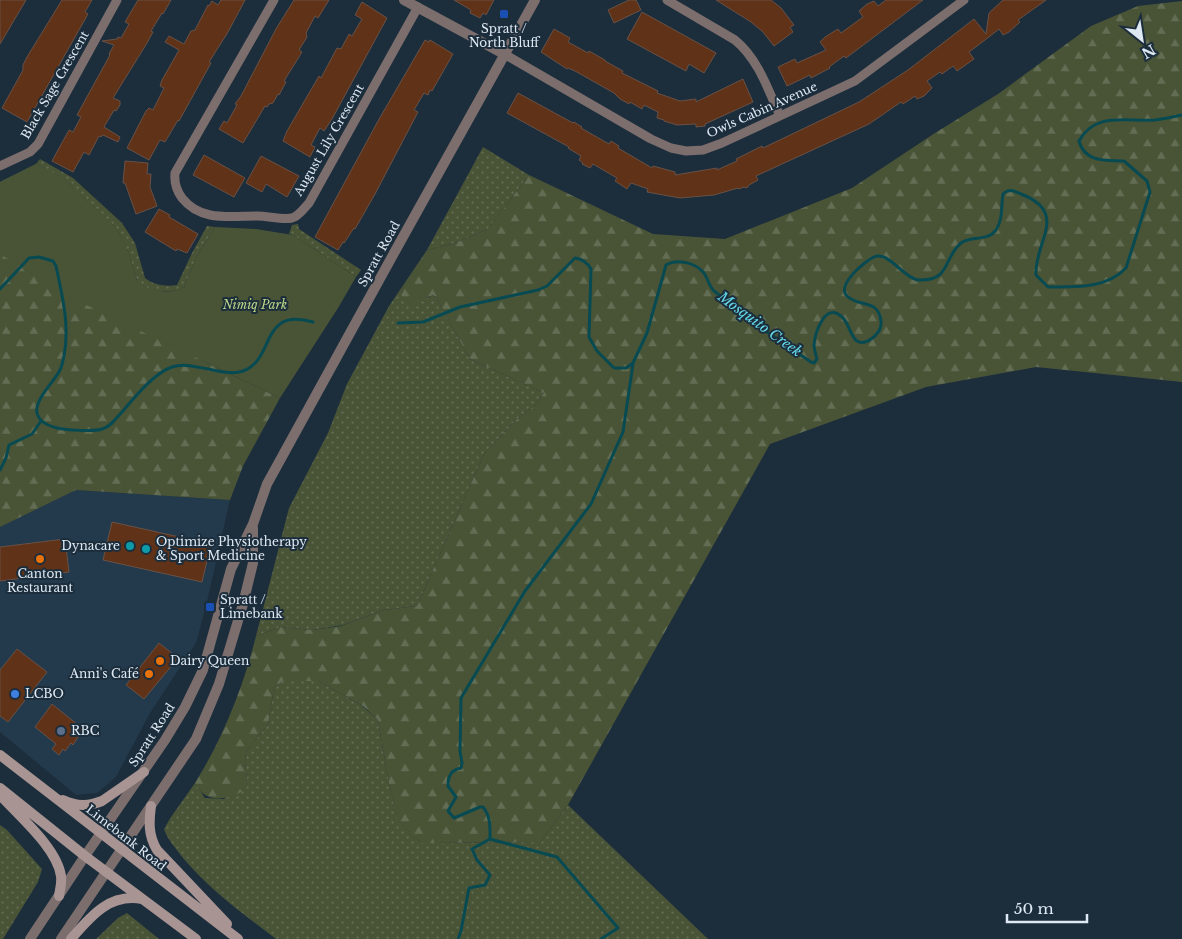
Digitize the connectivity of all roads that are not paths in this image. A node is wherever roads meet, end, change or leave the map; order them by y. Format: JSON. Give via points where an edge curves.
{"nodes":[{"id":1,"x":118,"y":0,"type":"edge"},
{"id":2,"x":274,"y":0,"type":"edge"},
{"id":3,"x":404,"y":0,"type":"edge"},
{"id":4,"x":535,"y":0,"type":"edge"},
{"id":5,"x":667,"y":0,"type":"edge"},
{"id":6,"x":964,"y":0,"type":"edge"},
{"id":7,"x":418,"y":8,"type":"junction"},
{"id":8,"x":504,"y":54,"type":"junction"},
{"id":9,"x":780,"y":116,"type":"junction"},
{"id":10,"x":0,"y":166,"type":"edge"},
{"id":11,"x":253,"y":524,"type":"junction"},
{"id":12,"x":0,"y":755,"type":"edge"},
{"id":13,"x":144,"y":772,"type":"junction"},
{"id":14,"x":0,"y":788,"type":"edge"},
{"id":15,"x":50,"y":794,"type":"junction"},
{"id":16,"x":0,"y":795,"type":"edge"},
{"id":17,"x":151,"y":806,"type":"junction"},
{"id":18,"x":101,"y":833,"type":"junction"},
{"id":19,"x":121,"y":850,"type":"junction"},
{"id":20,"x":85,"y":856,"type":"junction"},
{"id":21,"x":106,"y":872,"type":"junction"},
{"id":22,"x":59,"y":896,"type":"junction"},
{"id":23,"x":143,"y":900,"type":"junction"},
{"id":24,"x":30,"y":939,"type":"edge"},
{"id":25,"x":61,"y":939,"type":"edge"},
{"id":26,"x":71,"y":939,"type":"edge"},
{"id":27,"x":196,"y":939,"type":"edge"},
{"id":28,"x":240,"y":939,"type":"edge"}],
"edges":[{"from":1,"to":10,"type":"street","name":"Black Sage Crescent","via":[[38,144],[30,152]]},
{"from":2,"to":7,"type":"street","name":"August Lily Crescent","via":[[175,173],[179,194],[190,207],[204,214],[291,218],[302,211]]},
{"from":3,"to":7,"type":"street"},
{"from":4,"to":8,"type":"street","name":"Spratt Road"},
{"from":5,"to":9,"type":"street","via":[[743,46],[758,68]]},
{"from":6,"to":9,"type":"street","name":"Owls Cabin Avenue","via":[[855,81]]},
{"from":7,"to":8,"type":"street"},
{"from":8,"to":9,"type":"street","name":"Owls Cabin Avenue","via":[[652,139],[678,150],[712,147]]},
{"from":8,"to":11,"type":"street","name":"Spratt Road","via":[[275,469]]},
{"from":11,"to":13,"type":"street","name":"Spratt Road","via":[[232,569],[212,642],[194,690]]},
{"from":11,"to":17,"type":"street","name":"Spratt Road","via":[[253,564],[219,684],[196,739]]},
{"from":12,"to":15,"type":"main road","name":"Limebank Road"},
{"from":13,"to":15,"type":"main road","via":[[102,802],[94,804],[79,806]]},
{"from":13,"to":18,"type":"street","name":"Spratt Road"},
{"from":14,"to":20,"type":"main road"},
{"from":15,"to":18,"type":"main road","name":"Limebank Road"},
{"from":16,"to":22,"type":"main road","via":[[56,860],[62,882]]},
{"from":17,"to":19,"type":"street","name":"Spratt Road"},
{"from":17,"to":28,"type":"main road","via":[[149,824],[157,850]]},
{"from":18,"to":19,"type":"main road","name":"Limebank Road"},
{"from":18,"to":20,"type":"street","name":"Spratt Road"},
{"from":19,"to":21,"type":"street","name":"Spratt Road"},
{"from":19,"to":28,"type":"main road","name":"Limebank Road"},
{"from":20,"to":21,"type":"main road"},
{"from":20,"to":22,"type":"street","name":"Spratt Road"},
{"from":21,"to":23,"type":"main road"},
{"from":21,"to":25,"type":"street","name":"Spratt Road"},
{"from":22,"to":24,"type":"street","name":"Spratt Road"},
{"from":23,"to":26,"type":"main road","via":[[127,897],[114,901],[93,916]]},
{"from":23,"to":27,"type":"main road"}]}
